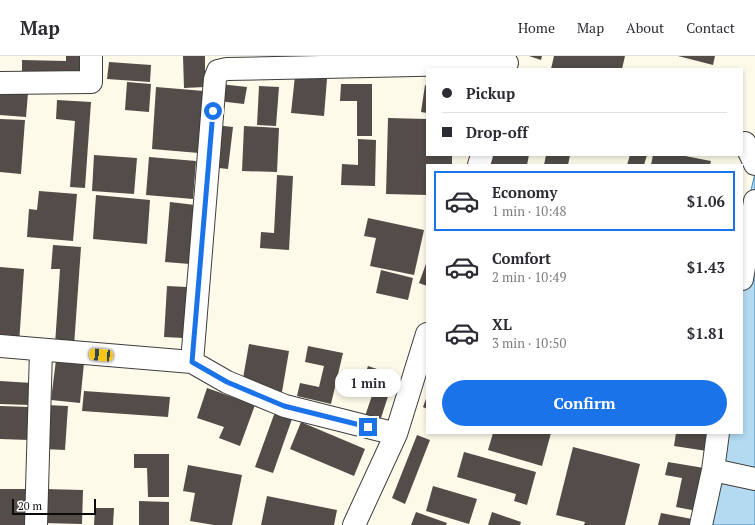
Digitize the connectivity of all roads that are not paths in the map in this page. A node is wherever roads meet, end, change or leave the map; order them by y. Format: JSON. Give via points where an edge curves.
{"nodes":[{"id":1,"x":91,"y":56,"type":"edge"},
{"id":2,"x":505,"y":61,"type":"edge"},
{"id":3,"x":0,"y":83,"type":"edge"},
{"id":4,"x":755,"y":201,"type":"edge"},
{"id":5,"x":743,"y":273,"type":"edge"},
{"id":6,"x":426,"y":337,"type":"edge"},
{"id":7,"x":0,"y":346,"type":"edge"},
{"id":8,"x":41,"y":350,"type":"junction"},
{"id":9,"x":192,"y":362,"type":"junction"},
{"id":10,"x":396,"y":434,"type":"junction"},
{"id":11,"x":718,"y":434,"type":"edge"},
{"id":12,"x":713,"y":470,"type":"junction"},
{"id":13,"x":755,"y":479,"type":"edge"},
{"id":14,"x":36,"y":525,"type":"edge"},
{"id":15,"x":354,"y":525,"type":"edge"},
{"id":16,"x":701,"y":525,"type":"edge"}],
"edges":[{"from":1,"to":3,"type":"street","via":[[91,82]]},
{"from":2,"to":9,"type":"street","via":[[218,71],[215,79]]},
{"from":4,"to":5,"type":"street"},
{"from":6,"to":10,"type":"street"},
{"from":7,"to":8,"type":"street"},
{"from":8,"to":9,"type":"street"},
{"from":8,"to":14,"type":"street"},
{"from":9,"to":10,"type":"street","via":[[227,382],[284,406]]},
{"from":10,"to":15,"type":"street"},
{"from":11,"to":12,"type":"street"},
{"from":12,"to":13,"type":"street"},
{"from":12,"to":16,"type":"street"}]}
